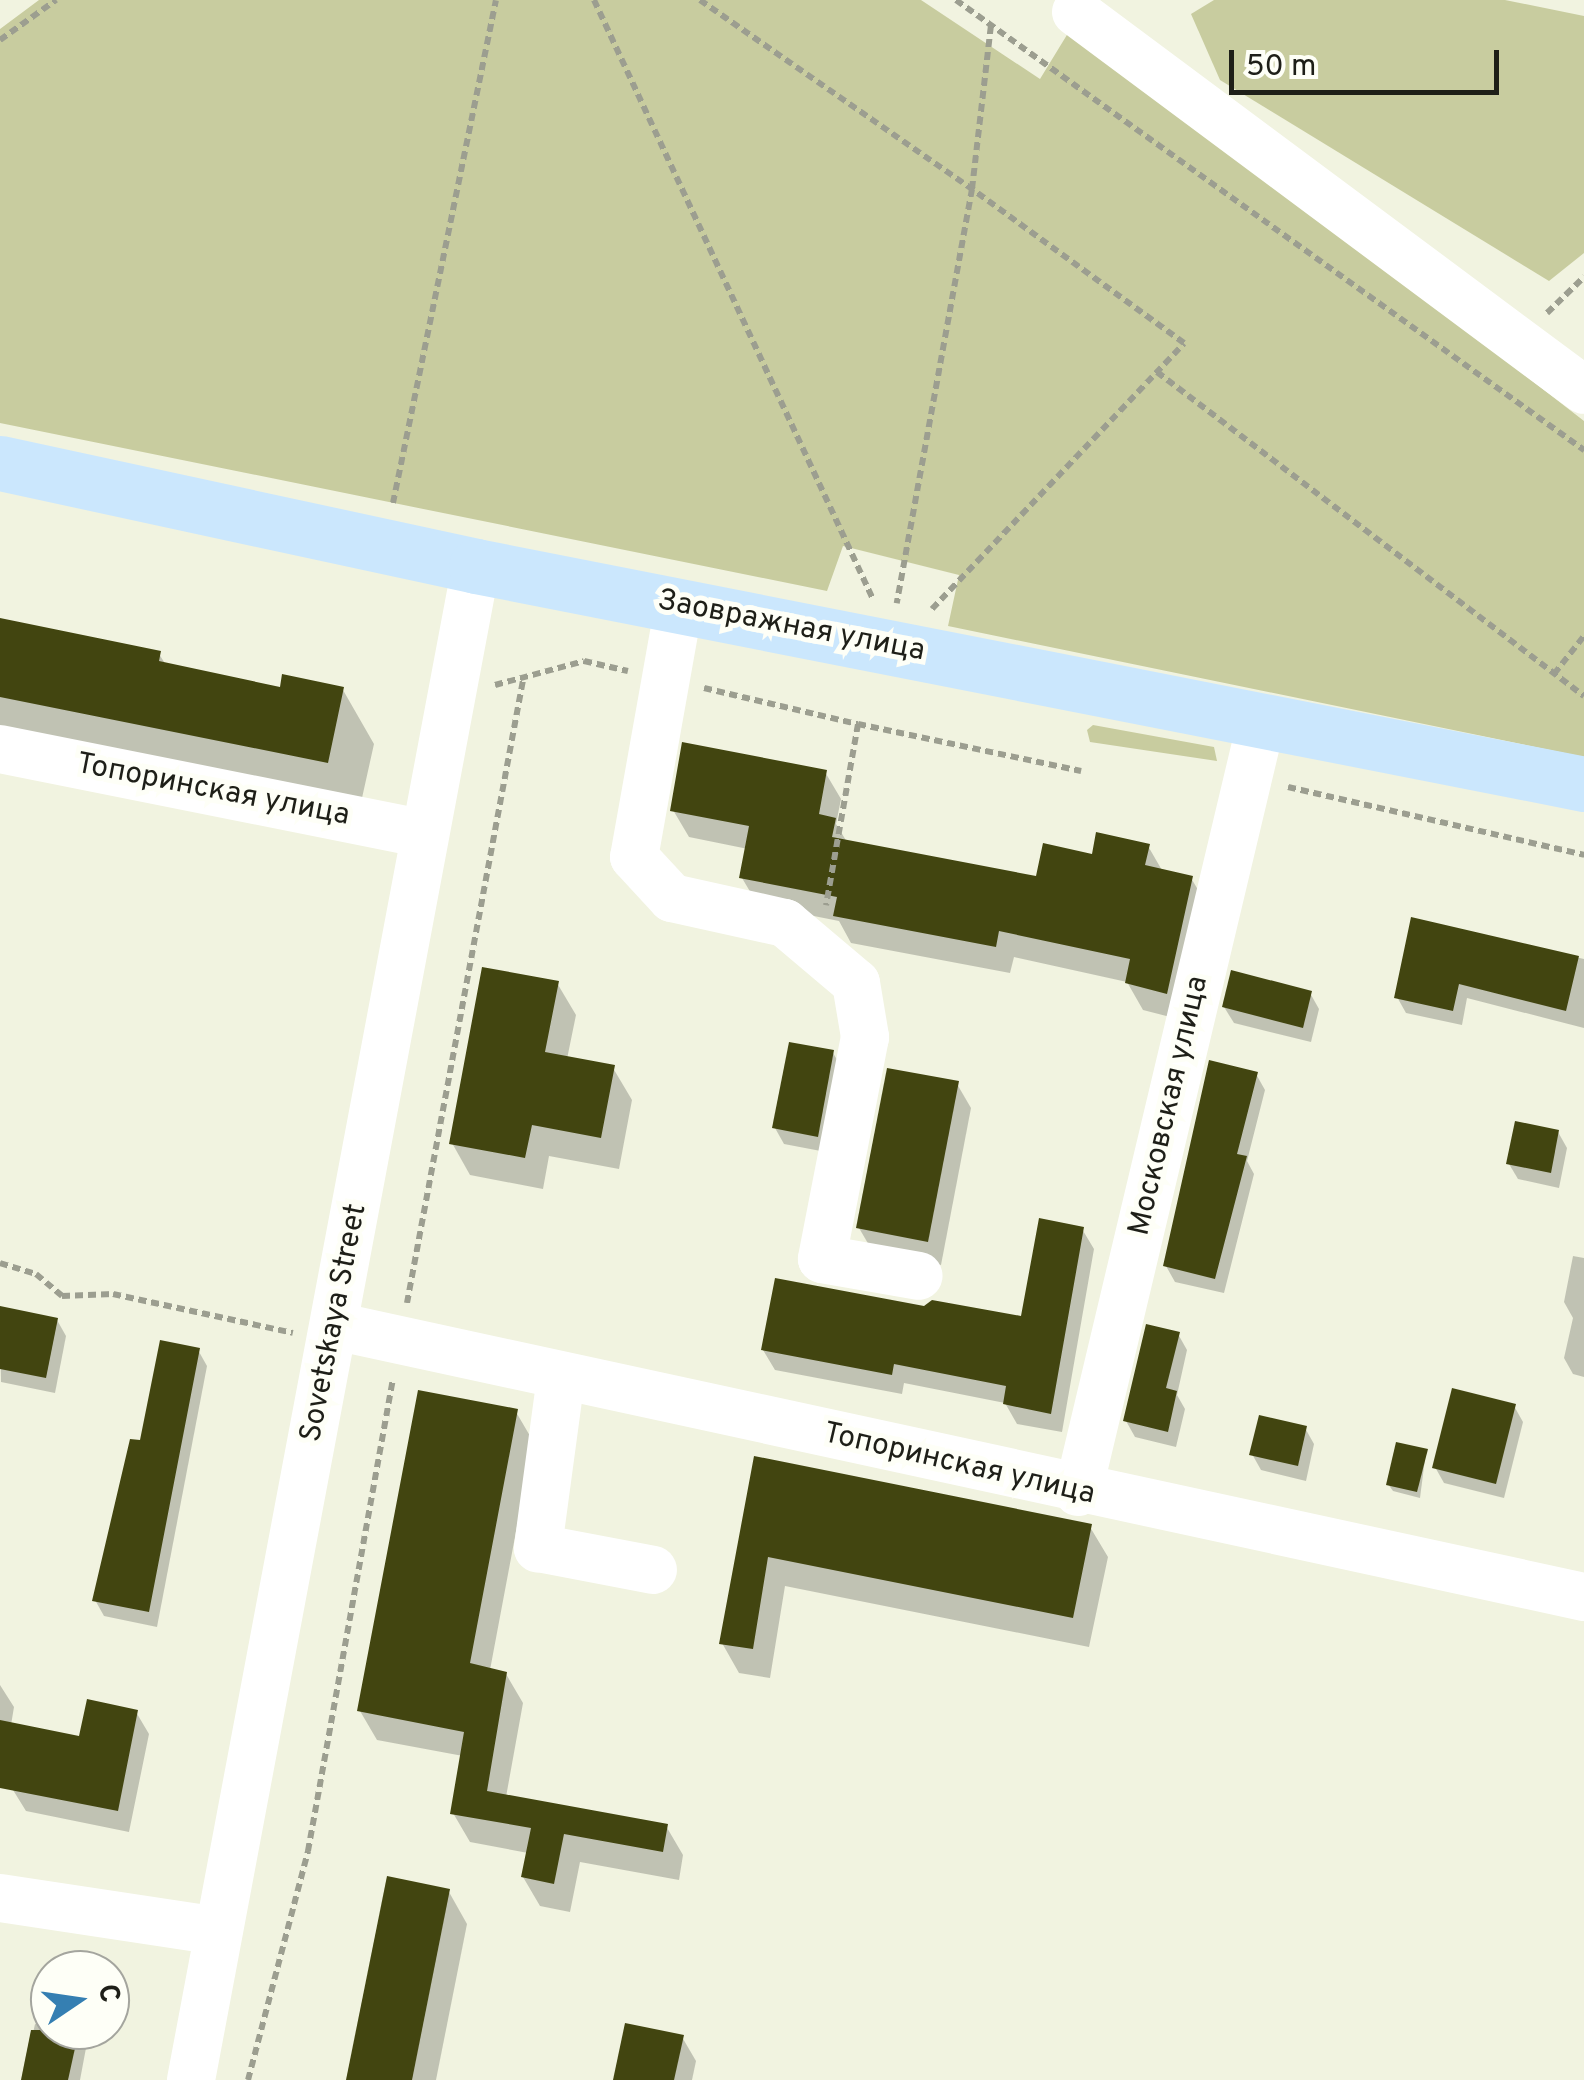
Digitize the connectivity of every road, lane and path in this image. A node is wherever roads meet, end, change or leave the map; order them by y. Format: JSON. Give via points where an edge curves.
{"nodes":[{"id":1,"x":56,"y":0,"type":"edge"},
{"id":2,"x":496,"y":0,"type":"edge"},
{"id":3,"x":594,"y":0,"type":"edge"},
{"id":4,"x":700,"y":0,"type":"edge"},
{"id":5,"x":956,"y":0,"type":"edge"},
{"id":6,"x":1076,"y":12,"type":"dead end"},
{"id":7,"x":991,"y":26,"type":"junction"},
{"id":8,"x":0,"y":40,"type":"edge"},
{"id":9,"x":972,"y":189,"type":"junction"},
{"id":10,"x":1157,"y":372,"type":"junction"},
{"id":11,"x":1584,"y":390,"type":"edge"},
{"id":12,"x":1584,"y":450,"type":"edge"},
{"id":13,"x":0,"y":464,"type":"edge"},
{"id":14,"x":392,"y":508,"type":"dead end"},
{"id":15,"x":476,"y":566,"type":"junction"},
{"id":16,"x":872,"y":598,"type":"dead end"},
{"id":17,"x":896,"y":603,"type":"dead end"},
{"id":18,"x":679,"y":605,"type":"junction"},
{"id":19,"x":932,"y":609,"type":"dead end"},
{"id":20,"x":1584,"y":636,"type":"edge"},
{"id":21,"x":1554,"y":674,"type":"junction"},
{"id":22,"x":523,"y":680,"type":"dead end"},
{"id":23,"x":1584,"y":696,"type":"edge"},
{"id":24,"x":1262,"y":718,"type":"junction"},
{"id":25,"x":858,"y":724,"type":"dead end"},
{"id":26,"x":856,"y":746,"type":"dead end"},
{"id":27,"x":0,"y":749,"type":"edge"},
{"id":28,"x":1081,"y":772,"type":"dead end"},
{"id":29,"x":1248,"y":778,"type":"junction"},
{"id":30,"x":1584,"y":784,"type":"edge"},
{"id":31,"x":426,"y":834,"type":"junction"},
{"id":32,"x":1584,"y":855,"type":"edge"},
{"id":33,"x":818,"y":951,"type":"junction"},
{"id":34,"x":0,"y":1262,"type":"edge"},
{"id":35,"x":918,"y":1276,"type":"dead end"},
{"id":36,"x":333,"y":1334,"type":"junction"},
{"id":37,"x":400,"y":1340,"type":"junction"},
{"id":38,"x":561,"y":1377,"type":"junction"},
{"id":39,"x":1078,"y":1492,"type":"junction"},
{"id":40,"x":653,"y":1570,"type":"dead end"},
{"id":41,"x":1584,"y":1597,"type":"edge"},
{"id":42,"x":0,"y":1898,"type":"edge"},
{"id":43,"x":219,"y":1931,"type":"junction"},
{"id":44,"x":191,"y":2080,"type":"edge"},
{"id":45,"x":248,"y":2080,"type":"edge"}],
"edges":[{"from":1,"to":8,"type":"path"},
{"from":2,"to":14,"type":"path"},
{"from":3,"to":16,"type":"path"},
{"from":4,"to":9,"type":"path"},
{"from":5,"to":7,"type":"path"},
{"from":6,"to":11,"type":"street"},
{"from":7,"to":9,"type":"path"},
{"from":7,"to":12,"type":"path"},
{"from":9,"to":10,"type":"path","via":[[1184,343]]},
{"from":9,"to":17,"type":"path"},
{"from":10,"to":19,"type":"path"},
{"from":10,"to":21,"type":"path"},
{"from":13,"to":15,"type":"main road","name":"Заовражная улица"},
{"from":15,"to":18,"type":"main road","name":"Заовражная улица"},
{"from":15,"to":31,"type":"street","name":"Sovetskaya Street"},
{"from":18,"to":24,"type":"main road","name":"Заовражная улица"},
{"from":18,"to":33,"type":"street","via":[[634,857],[672,898],[785,922]]},
{"from":20,"to":21,"type":"path"},
{"from":21,"to":23,"type":"path"},
{"from":22,"to":37,"type":"path"},
{"from":24,"to":29,"type":"street","name":"Московская улица"},
{"from":24,"to":30,"type":"main road","name":"Заовражная улица"},
{"from":25,"to":28,"type":"path"},
{"from":26,"to":33,"type":"path"},
{"from":27,"to":31,"type":"street","name":"Топоринская улица"},
{"from":29,"to":32,"type":"path"},
{"from":29,"to":39,"type":"street","name":"Московская улица"},
{"from":31,"to":36,"type":"street","name":"Sovetskaya Street"},
{"from":33,"to":35,"type":"street","via":[[856,984],[865,1037],[822,1259]]},
{"from":34,"to":36,"type":"path","via":[[36,1274],[62,1296],[114,1294]]},
{"from":36,"to":37,"type":"street","name":"Топоринская улица"},
{"from":36,"to":43,"type":"street","name":"Sovetskaya Street"},
{"from":37,"to":38,"type":"street","name":"Топоринская улица"},
{"from":37,"to":45,"type":"path","via":[[308,1851]]},
{"from":38,"to":39,"type":"street","name":"Топоринская улица"},
{"from":38,"to":40,"type":"street","via":[[538,1548]]},
{"from":39,"to":41,"type":"street","name":"Топоринская улица"},
{"from":42,"to":43,"type":"street"},
{"from":43,"to":44,"type":"street","name":"Sovetskaya Street"}]}
